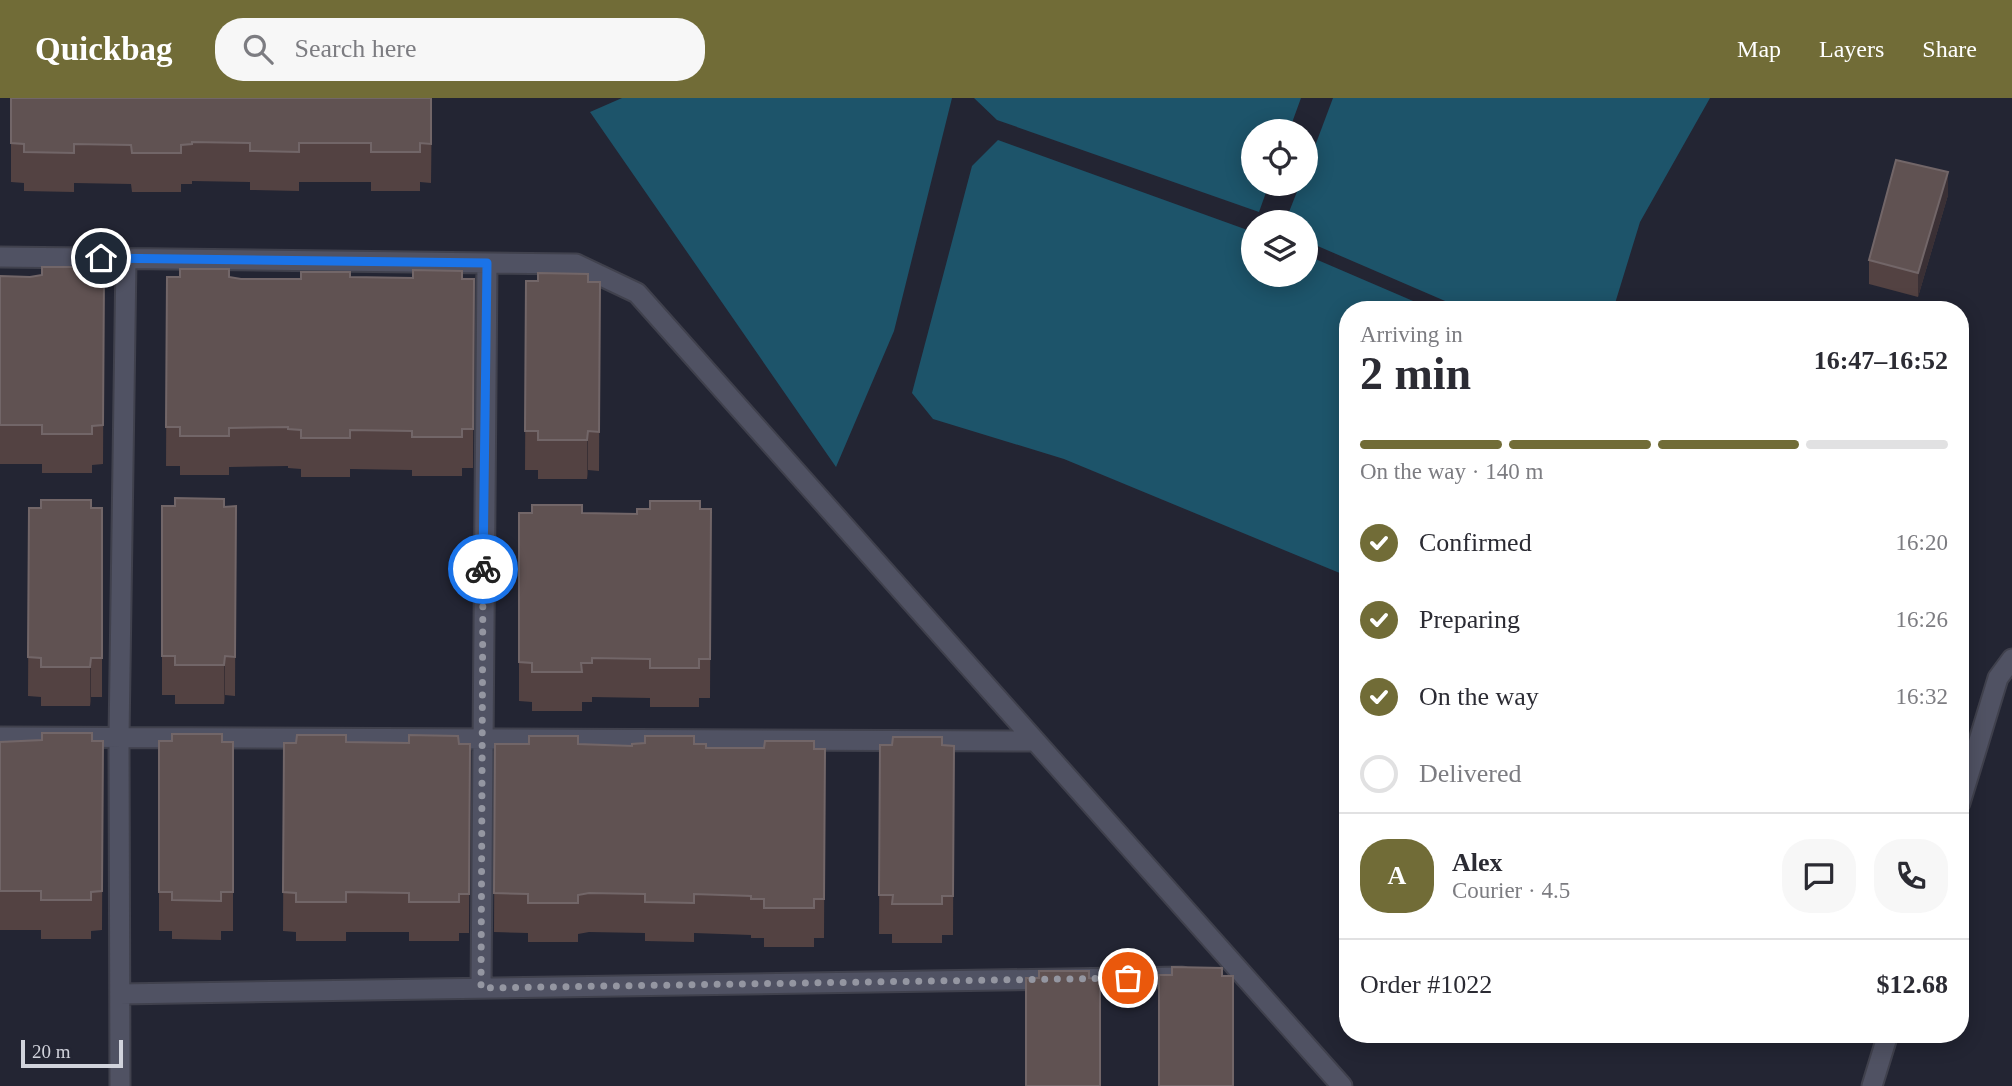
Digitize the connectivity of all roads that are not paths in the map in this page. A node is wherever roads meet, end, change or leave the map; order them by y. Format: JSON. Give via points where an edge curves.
{"nodes":[{"id":1,"x":0,"y":257,"type":"edge"},
{"id":2,"x":126,"y":258,"type":"junction"},
{"id":3,"x":487,"y":263,"type":"junction"},
{"id":4,"x":2012,"y":659,"type":"edge"},
{"id":5,"x":0,"y":737,"type":"edge"},
{"id":6,"x":119,"y":738,"type":"junction"},
{"id":7,"x":481,"y":739,"type":"junction"},
{"id":8,"x":1035,"y":741,"type":"junction"},
{"id":9,"x":1969,"y":773,"type":"edge"},
{"id":10,"x":1182,"y":977,"type":"edge"},
{"id":11,"x":481,"y":988,"type":"junction"},
{"id":12,"x":120,"y":994,"type":"junction"},
{"id":13,"x":1885,"y":1043,"type":"edge"},
{"id":14,"x":120,"y":1086,"type":"edge"},
{"id":15,"x":1342,"y":1086,"type":"edge"},
{"id":16,"x":1872,"y":1086,"type":"edge"}],
"edges":[{"from":1,"to":2,"type":"street"},
{"from":2,"to":3,"type":"street"},
{"from":2,"to":6,"type":"street"},
{"from":3,"to":7,"type":"street"},
{"from":3,"to":8,"type":"street","via":[[576,264],[637,293]]},
{"from":4,"to":9,"type":"street","via":[[1998,678]]},
{"from":5,"to":6,"type":"street"},
{"from":6,"to":7,"type":"street"},
{"from":6,"to":12,"type":"street"},
{"from":7,"to":8,"type":"street"},
{"from":7,"to":11,"type":"street"},
{"from":8,"to":15,"type":"street"},
{"from":10,"to":11,"type":"street"},
{"from":11,"to":12,"type":"street"},
{"from":12,"to":14,"type":"street"},
{"from":13,"to":16,"type":"street"}]}
